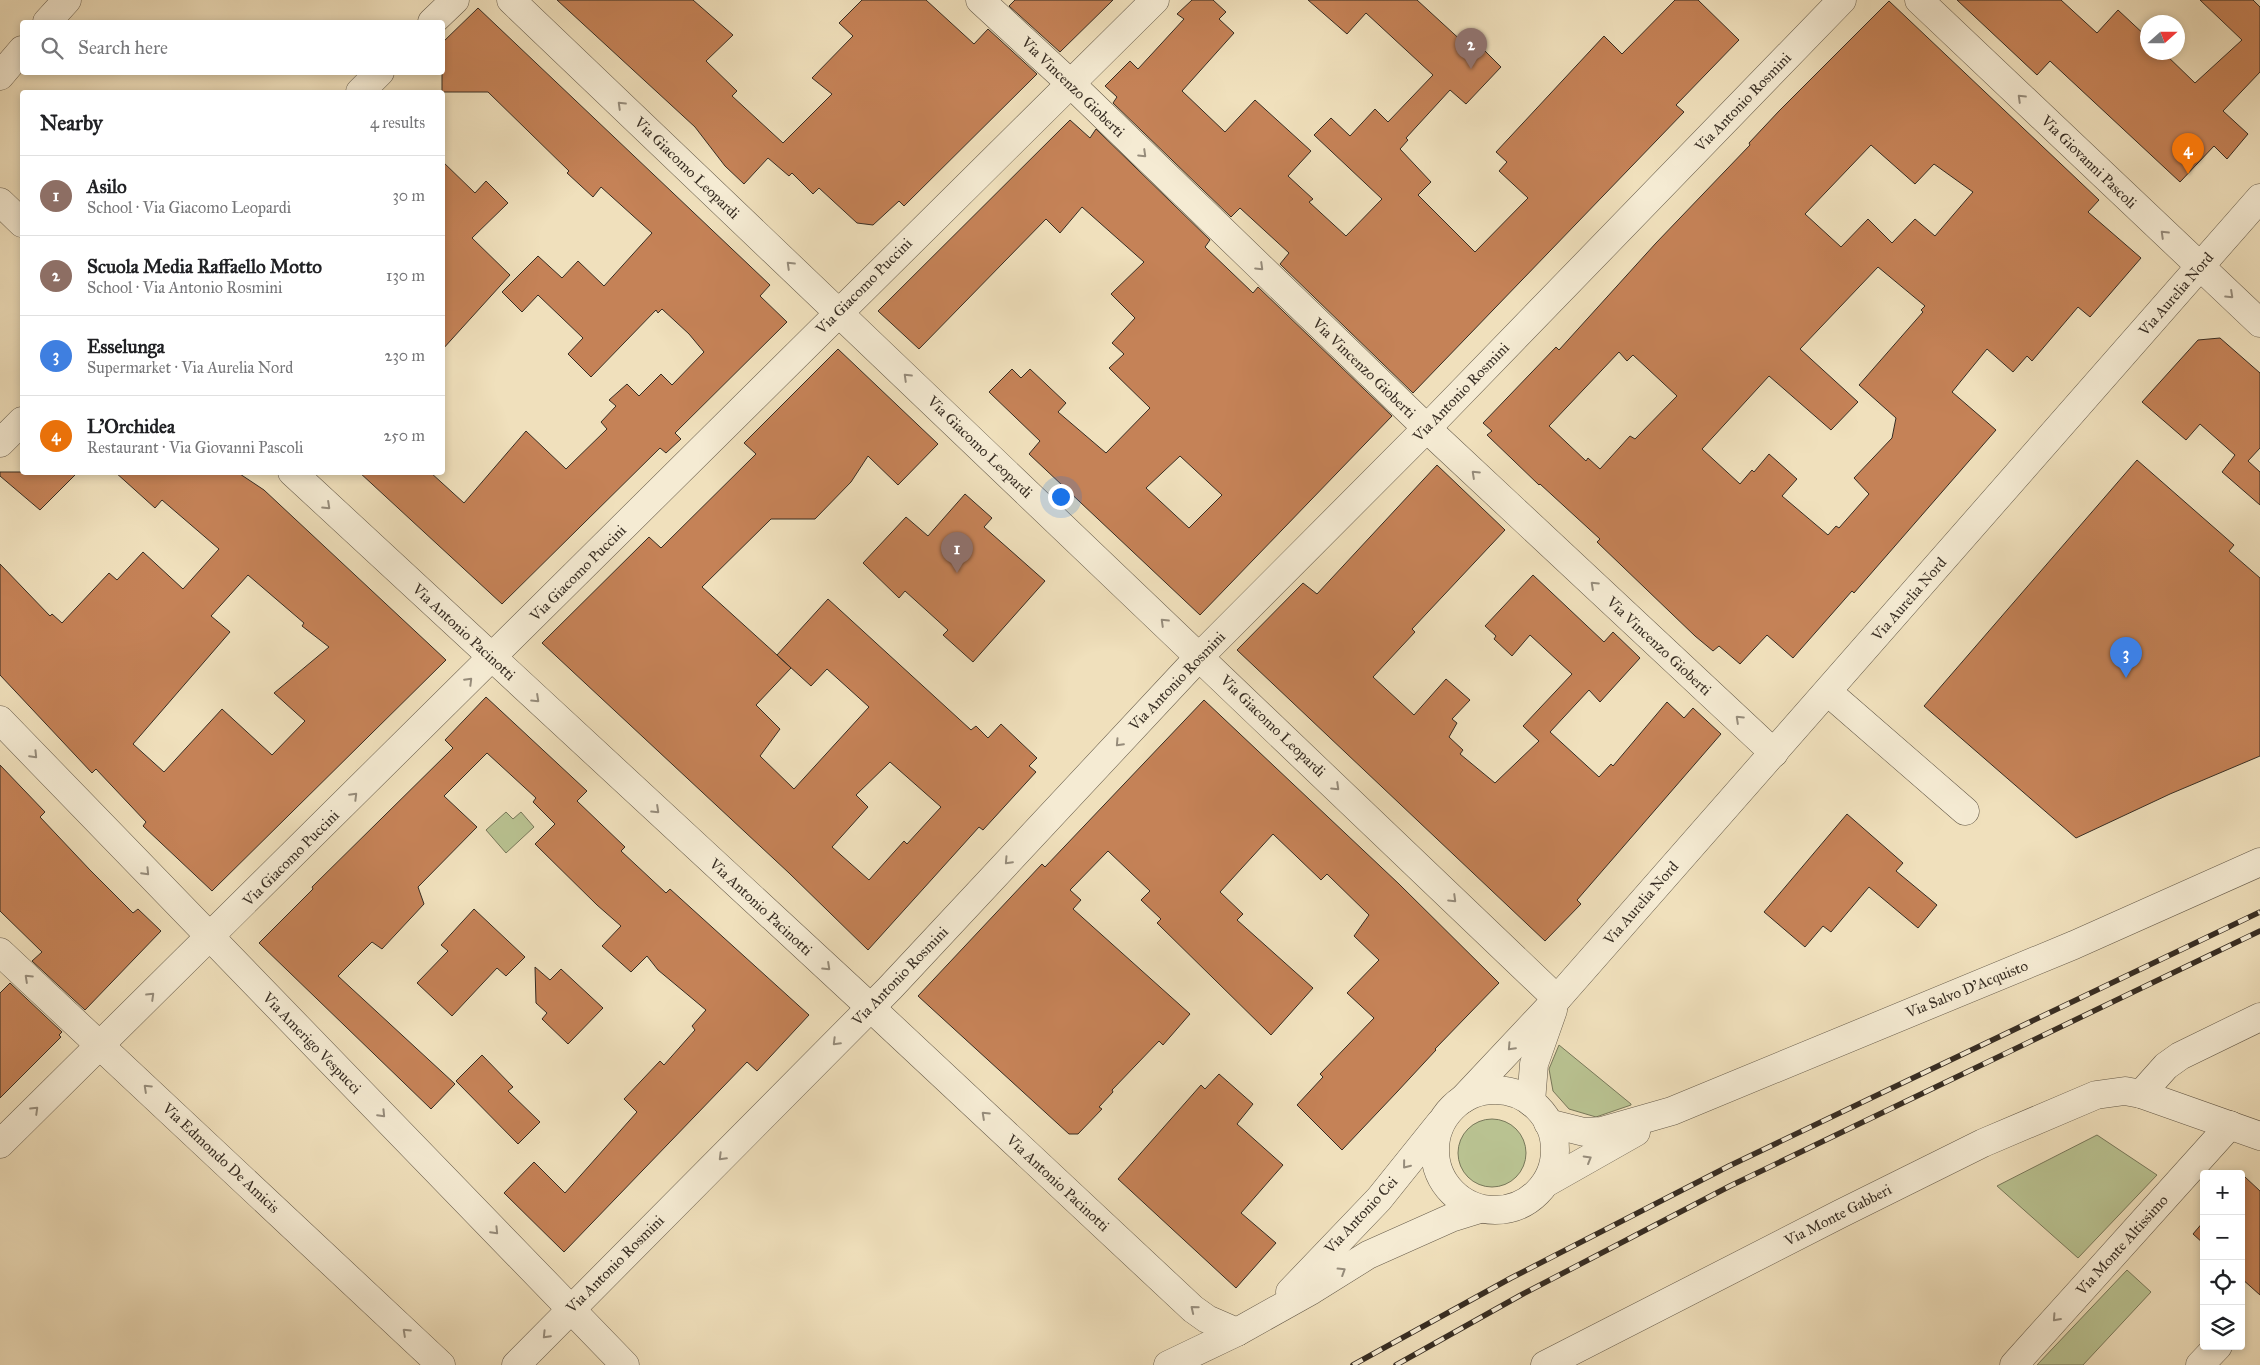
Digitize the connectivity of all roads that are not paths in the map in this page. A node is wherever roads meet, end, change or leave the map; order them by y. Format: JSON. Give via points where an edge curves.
{"nodes":[{"id":1,"x":67,"y":0,"type":"edge"},
{"id":2,"x":455,"y":0,"type":"edge"},
{"id":3,"x":511,"y":0,"type":"edge"},
{"id":4,"x":980,"y":0,"type":"edge"},
{"id":5,"x":1155,"y":0,"type":"edge"},
{"id":6,"x":1842,"y":0,"type":"edge"},
{"id":7,"x":1919,"y":0,"type":"edge"},
{"id":8,"x":49,"y":20,"type":"edge"},
{"id":9,"x":434,"y":20,"type":"edge"},
{"id":10,"x":20,"y":52,"type":"edge"},
{"id":11,"x":377,"y":75,"type":"edge"},
{"id":12,"x":0,"y":76,"type":"edge"},
{"id":13,"x":1070,"y":83,"type":"junction"},
{"id":14,"x":362,"y":90,"type":"edge"},
{"id":15,"x":2260,"y":198,"type":"edge"},
{"id":16,"x":0,"y":202,"type":"edge"},
{"id":17,"x":20,"y":221,"type":"edge"},
{"id":18,"x":2200,"y":268,"type":"junction"},
{"id":19,"x":838,"y":312,"type":"junction"},
{"id":20,"x":2260,"y":323,"type":"edge"},
{"id":21,"x":20,"y":423,"type":"edge"},
{"id":22,"x":1426,"y":429,"type":"junction"},
{"id":23,"x":0,"y":443,"type":"edge"},
{"id":24,"x":295,"y":475,"type":"edge"},
{"id":25,"x":1200,"y":656,"type":"junction"},
{"id":26,"x":492,"y":659,"type":"junction"},
{"id":27,"x":1828,"y":692,"type":"junction"},
{"id":28,"x":0,"y":720,"type":"edge"},
{"id":29,"x":1774,"y":753,"type":"junction"},
{"id":30,"x":1966,"y":812,"type":"dead end"},
{"id":31,"x":2260,"y":862,"type":"edge"},
{"id":32,"x":210,"y":938,"type":"junction"},
{"id":33,"x":0,"y":952,"type":"edge"},
{"id":34,"x":1557,"y":999,"type":"junction"},
{"id":35,"x":870,"y":1007,"type":"junction"},
{"id":36,"x":2260,"y":1017,"type":"edge"},
{"id":37,"x":101,"y":1044,"type":"junction"},
{"id":38,"x":2141,"y":1094,"type":"junction"},
{"id":39,"x":1531,"y":1102,"type":"junction"},
{"id":40,"x":1455,"y":1106,"type":"junction"},
{"id":41,"x":1672,"y":1111,"type":"junction"},
{"id":42,"x":1548,"y":1123,"type":"junction"},
{"id":43,"x":2230,"y":1125,"type":"junction"},
{"id":44,"x":2260,"y":1136,"type":"edge"},
{"id":45,"x":0,"y":1144,"type":"edge"},
{"id":46,"x":1546,"y":1183,"type":"junction"},
{"id":47,"x":1480,"y":1208,"type":"junction"},
{"id":48,"x":571,"y":1308,"type":"junction"},
{"id":49,"x":1270,"y":1314,"type":"junction"},
{"id":50,"x":1237,"y":1332,"type":"junction"},
{"id":51,"x":2214,"y":1350,"type":"edge"},
{"id":52,"x":442,"y":1365,"type":"edge"},
{"id":53,"x":516,"y":1365,"type":"edge"},
{"id":54,"x":626,"y":1365,"type":"edge"},
{"id":55,"x":1168,"y":1365,"type":"edge"},
{"id":56,"x":1545,"y":1365,"type":"edge"},
{"id":57,"x":2014,"y":1365,"type":"edge"},
{"id":58,"x":2200,"y":1365,"type":"edge"}],
"edges":[{"from":1,"to":8,"type":"street"},
{"from":2,"to":9,"type":"street"},
{"from":19,"to":3,"type":"street","name":"Via Giacomo Leopardi","one_way":true},
{"from":4,"to":13,"type":"street","name":"Via Vincenzo Gioberti"},
{"from":5,"to":13,"type":"street","name":"Via Giacomo Puccini"},
{"from":6,"to":22,"type":"street","name":"Via Antonio Rosmini"},
{"from":18,"to":7,"type":"street","name":"Via Giovanni Pascoli","one_way":true},
{"from":10,"to":12,"type":"street"},
{"from":11,"to":14,"type":"street"},
{"from":13,"to":19,"type":"street","name":"Via Giacomo Puccini"},
{"from":13,"to":22,"type":"street","name":"Via Vincenzo Gioberti","one_way":true},
{"from":15,"to":18,"type":"street","name":"Via Aurelia Nord"},
{"from":16,"to":17,"type":"street"},
{"from":18,"to":20,"type":"street","name":"Via Giovanni Pascoli","one_way":true},
{"from":18,"to":27,"type":"street","name":"Via Aurelia Nord"},
{"from":25,"to":19,"type":"street","name":"Via Giacomo Leopardi","one_way":true},
{"from":19,"to":26,"type":"street","name":"Via Giacomo Puccini"},
{"from":21,"to":23,"type":"street"},
{"from":22,"to":25,"type":"street","name":"Via Antonio Rosmini"},
{"from":29,"to":22,"type":"street","name":"Via Vincenzo Gioberti","one_way":true},
{"from":24,"to":26,"type":"street","name":"Via Antonio Pacinotti","one_way":true},
{"from":25,"to":34,"type":"street","name":"Via Giacomo Leopardi","one_way":true},
{"from":25,"to":35,"type":"street","name":"Via Antonio Rosmini","one_way":true},
{"from":32,"to":26,"type":"street","name":"Via Giacomo Puccini","one_way":true},
{"from":26,"to":35,"type":"street","name":"Via Antonio Pacinotti","one_way":true},
{"from":27,"to":29,"type":"street","name":"Via Aurelia Nord"},
{"from":27,"to":30,"type":"street"},
{"from":28,"to":32,"type":"street","name":"Via Amerigo Vespucci","one_way":true},
{"from":29,"to":34,"type":"street","name":"Via Aurelia Nord"},
{"from":31,"to":41,"type":"street","name":"Via Salvo D'Acquisto","via":[[2065,949]]},
{"from":37,"to":32,"type":"street","name":"Via Giacomo Puccini","one_way":true},
{"from":32,"to":48,"type":"street","name":"Via Amerigo Vespucci","one_way":true},
{"from":37,"to":33,"type":"street","name":"Via Edmondo De Amicis","one_way":true},
{"from":34,"to":39,"type":"street","name":"Via Aurelia Nord","via":[[1534,1064]]},
{"from":34,"to":40,"type":"street","name":"Via Aurelia Nord","one_way":true},
{"from":35,"to":48,"type":"street","name":"Via Antonio Rosmini","one_way":true},
{"from":50,"to":35,"type":"street","name":"Via Antonio Pacinotti","one_way":true,"via":[[1193,1309]]},
{"from":36,"to":38,"type":"street","via":[[2180,1056],[2166,1066]]},
{"from":45,"to":37,"type":"street","name":"Via Giacomo Puccini","one_way":true},
{"from":52,"to":37,"type":"street","name":"Via Edmondo De Amicis","one_way":true},
{"from":38,"to":43,"type":"street","name":"Via Monte Gabberi"},
{"from":38,"to":56,"type":"street","name":"Via Monte Gabberi","via":[[2125,1091],[2096,1096],[1983,1143]]},
{"from":39,"to":40,"type":"street","via":[[1521,1096],[1485,1090]]},
{"from":39,"to":42,"type":"street"},
{"from":40,"to":47,"type":"street","via":[[1439,1128],[1436,1162],[1441,1178],[1451,1192]]},
{"from":40,"to":49,"type":"street","name":"Via Antonio Cei","one_way":true,"via":[[1379,1199]]},
{"from":41,"to":42,"type":"street","name":"Via Salvo D'Acquisto","via":[[1602,1131],[1584,1132]]},
{"from":46,"to":41,"type":"street","name":"Via Salvo D'Acquisto","one_way":true},
{"from":42,"to":46,"type":"street","via":[[1553,1132],[1555,1153]]},
{"from":43,"to":44,"type":"street","name":"Via Monte Gabberi"},
{"from":43,"to":57,"type":"street","name":"Via Monte Altissimo","one_way":true},
{"from":46,"to":47,"type":"street","via":[[1533,1197],[1517,1206],[1498,1211]]},
{"from":49,"to":47,"type":"street","name":"Via Antonio Cei","one_way":true,"via":[[1368,1255]]},
{"from":48,"to":53,"type":"street","name":"Via Antonio Rosmini","one_way":true},
{"from":48,"to":54,"type":"street","name":"Via Amerigo Vespucci"},
{"from":49,"to":50,"type":"street","name":"Via Antonio Cei"},
{"from":50,"to":55,"type":"street","name":"Via Antonio Cei"},
{"from":51,"to":58,"type":"street"}]}
